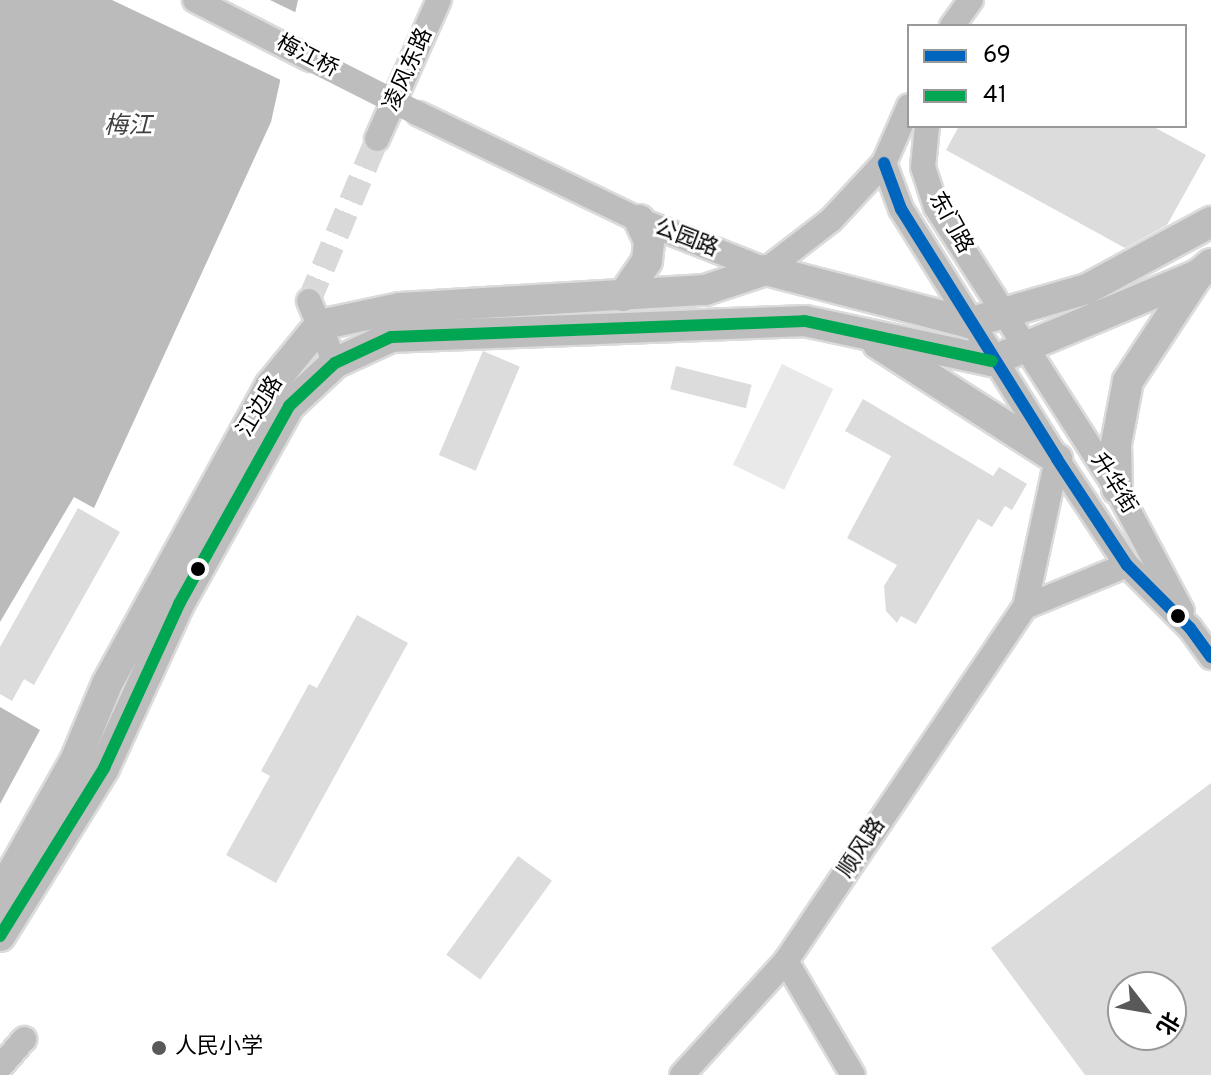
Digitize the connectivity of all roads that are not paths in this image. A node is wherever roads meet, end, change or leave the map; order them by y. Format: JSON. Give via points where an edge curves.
{"nodes":[{"id":1,"x":195,"y":0,"type":"edge"},
{"id":2,"x":439,"y":0,"type":"edge"},
{"id":3,"x":907,"y":111,"type":"edge"},
{"id":4,"x":419,"y":114,"type":"joint"},
{"id":5,"x":927,"y":128,"type":"edge"},
{"id":6,"x":377,"y":139,"type":"tunnel mouth"},
{"id":7,"x":884,"y":163,"type":"junction"},
{"id":8,"x":639,"y":220,"type":"junction"},
{"id":9,"x":1211,"y":222,"type":"edge"},
{"id":10,"x":1204,"y":269,"type":"edge"},
{"id":11,"x":766,"y":270,"type":"junction"},
{"id":12,"x":623,"y":296,"type":"junction"},
{"id":13,"x":315,"y":313,"type":"junction"},
{"id":14,"x":1004,"y":313,"type":"junction"},
{"id":15,"x":969,"y":323,"type":"junction"},
{"id":16,"x":863,"y":334,"type":"junction"},
{"id":17,"x":1026,"y":347,"type":"junction"},
{"id":18,"x":992,"y":361,"type":"junction"},
{"id":19,"x":335,"y":363,"type":"junction"},
{"id":20,"x":1057,"y":459,"type":"junction"},
{"id":21,"x":1117,"y":489,"type":"junction"},
{"id":22,"x":1127,"y":565,"type":"junction"},
{"id":23,"x":1025,"y":607,"type":"junction"},
{"id":24,"x":1190,"y":628,"type":"junction"},
{"id":25,"x":1211,"y":657,"type":"edge"},
{"id":26,"x":0,"y":894,"type":"edge"},
{"id":27,"x":0,"y":936,"type":"edge"},
{"id":28,"x":786,"y":961,"type":"junction"},
{"id":29,"x":24,"y":1039,"type":"dead end"},
{"id":30,"x":0,"y":1067,"type":"edge"},
{"id":31,"x":682,"y":1075,"type":"edge"},
{"id":32,"x":853,"y":1075,"type":"edge"}],
"edges":[{"from":1,"to":4,"type":"street","name":"梅江桥","bridge":true},
{"from":2,"to":6,"type":"street","name":"凌风东路","via":[[420,53]]},
{"from":3,"to":7,"type":"street"},
{"from":4,"to":8,"type":"street","name":"公园路"},
{"from":5,"to":14,"type":"street","name":"东门路","via":[[923,167],[936,207]]},
{"from":7,"to":11,"type":"street","via":[[831,220]]},
{"from":7,"to":15,"type":"street","name":"东门路","via":[[901,209]]},
{"from":8,"to":11,"type":"street","name":"公园路"},
{"from":8,"to":12,"type":"main road","via":[[649,241],[647,261]]},
{"from":9,"to":14,"type":"main road","via":[[1087,289]]},
{"from":10,"to":17,"type":"main road"},
{"from":10,"to":21,"type":"main road","via":[[1128,381],[1116,444]]},
{"from":11,"to":12,"type":"main road","via":[[705,290]]},
{"from":11,"to":15,"type":"main road","name":"公园路"},
{"from":12,"to":13,"type":"main road"},
{"from":13,"to":19,"type":"street"},
{"from":13,"to":26,"type":"main road","name":"江边路","via":[[107,684],[75,761]]},
{"from":14,"to":15,"type":"main road"},
{"from":14,"to":17,"type":"street","name":"东门路"},
{"from":15,"to":18,"type":"street","name":"东门路"},
{"from":16,"to":18,"type":"main road","name":"江边路"},
{"from":16,"to":19,"type":"main road","name":"江边路","via":[[805,321],[391,337]]},
{"from":16,"to":20,"type":"main road"},
{"from":17,"to":18,"type":"main road"},
{"from":17,"to":21,"type":"street","name":"升华街"},
{"from":18,"to":20,"type":"street","name":"升华街"},
{"from":19,"to":27,"type":"main road","name":"江边路","via":[[289,406],[179,604],[104,768]]},
{"from":20,"to":22,"type":"street","name":"升华街"},
{"from":20,"to":23,"type":"street","name":"顺风路"},
{"from":21,"to":24,"type":"street","name":"升华街","via":[[1152,546]]},
{"from":22,"to":23,"type":"street"},
{"from":22,"to":24,"type":"street","name":"升华街"},
{"from":23,"to":28,"type":"street","name":"顺风路"},
{"from":24,"to":25,"type":"street","name":"升华街"},
{"from":28,"to":31,"type":"street","name":"顺风路"},
{"from":28,"to":32,"type":"street"},
{"from":29,"to":30,"type":"street"}]}
